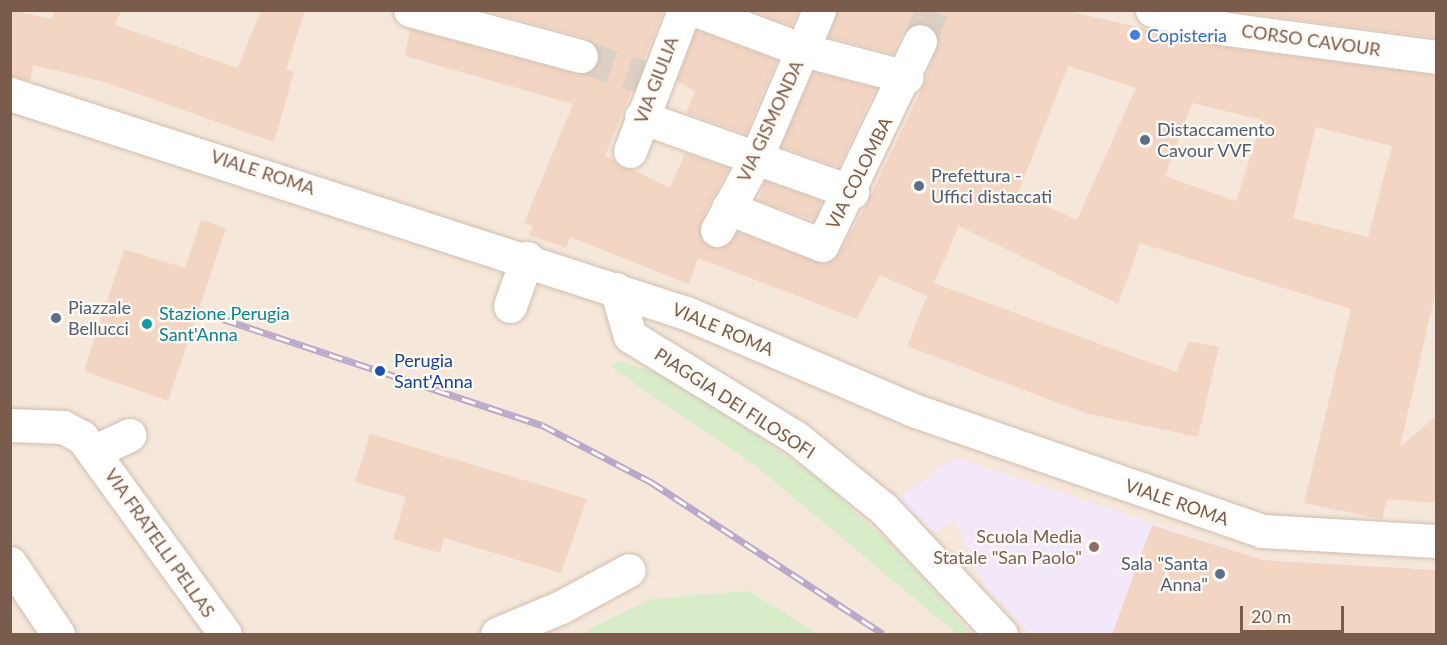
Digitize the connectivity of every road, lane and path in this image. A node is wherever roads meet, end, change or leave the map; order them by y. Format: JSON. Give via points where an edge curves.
{"nodes":[{"id":1,"x":410,"y":10,"type":"edge"},
{"id":2,"x":684,"y":10,"type":"edge"},
{"id":3,"x":696,"y":10,"type":"edge"},
{"id":4,"x":819,"y":10,"type":"edge"},
{"id":5,"x":1152,"y":10,"type":"edge"},
{"id":6,"x":1229,"y":20,"type":"edge"},
{"id":7,"x":920,"y":41,"type":"tunnel mouth"},
{"id":8,"x":803,"y":50,"type":"junction"},
{"id":9,"x":581,"y":56,"type":"tunnel mouth"},
{"id":10,"x":1437,"y":57,"type":"edge"},
{"id":11,"x":907,"y":77,"type":"junction"},
{"id":12,"x":10,"y":94,"type":"edge"},
{"id":13,"x":640,"y":117,"type":"junction"},
{"id":14,"x":630,"y":151,"type":"dead end"},
{"id":15,"x":756,"y":158,"type":"junction"},
{"id":16,"x":852,"y":192,"type":"junction"},
{"id":17,"x":722,"y":219,"type":"joint"},
{"id":18,"x":527,"y":258,"type":"junction"},
{"id":19,"x":616,"y":289,"type":"junction"},
{"id":20,"x":510,"y":306,"type":"dead end"},
{"id":21,"x":10,"y":425,"type":"edge"},
{"id":22,"x":129,"y":435,"type":"dead end"},
{"id":23,"x":95,"y":451,"type":"junction"},
{"id":24,"x":1437,"y":541,"type":"edge"},
{"id":25,"x":10,"y":563,"type":"edge"},
{"id":26,"x":629,"y":570,"type":"dead end"},
{"id":27,"x":58,"y":634,"type":"edge"},
{"id":28,"x":225,"y":634,"type":"edge"},
{"id":29,"x":497,"y":634,"type":"edge"},
{"id":30,"x":1001,"y":634,"type":"edge"}],
"edges":[{"from":1,"to":9,"type":"street"},
{"from":2,"to":13,"type":"street","name":"VIA GIULIA","via":[[647,78]]},
{"from":3,"to":8,"type":"street"},
{"from":4,"to":8,"type":"street","name":"VIA GISMONDA"},
{"from":5,"to":6,"type":"street","name":"CORSO CAVOUR"},
{"from":6,"to":10,"type":"street","name":"CORSO CAVOUR"},
{"from":7,"to":11,"type":"street","name":"VIA COLOMBA"},
{"from":8,"to":11,"type":"street"},
{"from":8,"to":15,"type":"street","name":"VIA GISMONDA"},
{"from":11,"to":16,"type":"street","name":"VIA COLOMBA"},
{"from":12,"to":18,"type":"street","name":"VIALE ROMA"},
{"from":13,"to":14,"type":"street","name":"VIA GIULIA"},
{"from":13,"to":15,"type":"street"},
{"from":15,"to":16,"type":"street"},
{"from":15,"to":17,"type":"street","name":"VIA GISMONDA"},
{"from":16,"to":17,"type":"street","name":"VIA COLOMBA","via":[[822,245]]},
{"from":18,"to":19,"type":"street","name":"VIALE ROMA"},
{"from":18,"to":20,"type":"street"},
{"from":19,"to":24,"type":"street","name":"VIALE ROMA","via":[[686,313],[913,410],[1262,531]]},
{"from":19,"to":30,"type":"street","name":"PIAGGIA DEI FILOSOFI","via":[[630,336],[813,452],[884,509]]},
{"from":21,"to":23,"type":"street","name":"VIA FRATELLI PELLAS","via":[[63,427]]},
{"from":22,"to":23,"type":"street"},
{"from":23,"to":28,"type":"street","name":"VIA FRATELLI PELLAS"},
{"from":25,"to":27,"type":"street"},
{"from":26,"to":29,"type":"street","via":[[561,608]]}]}
